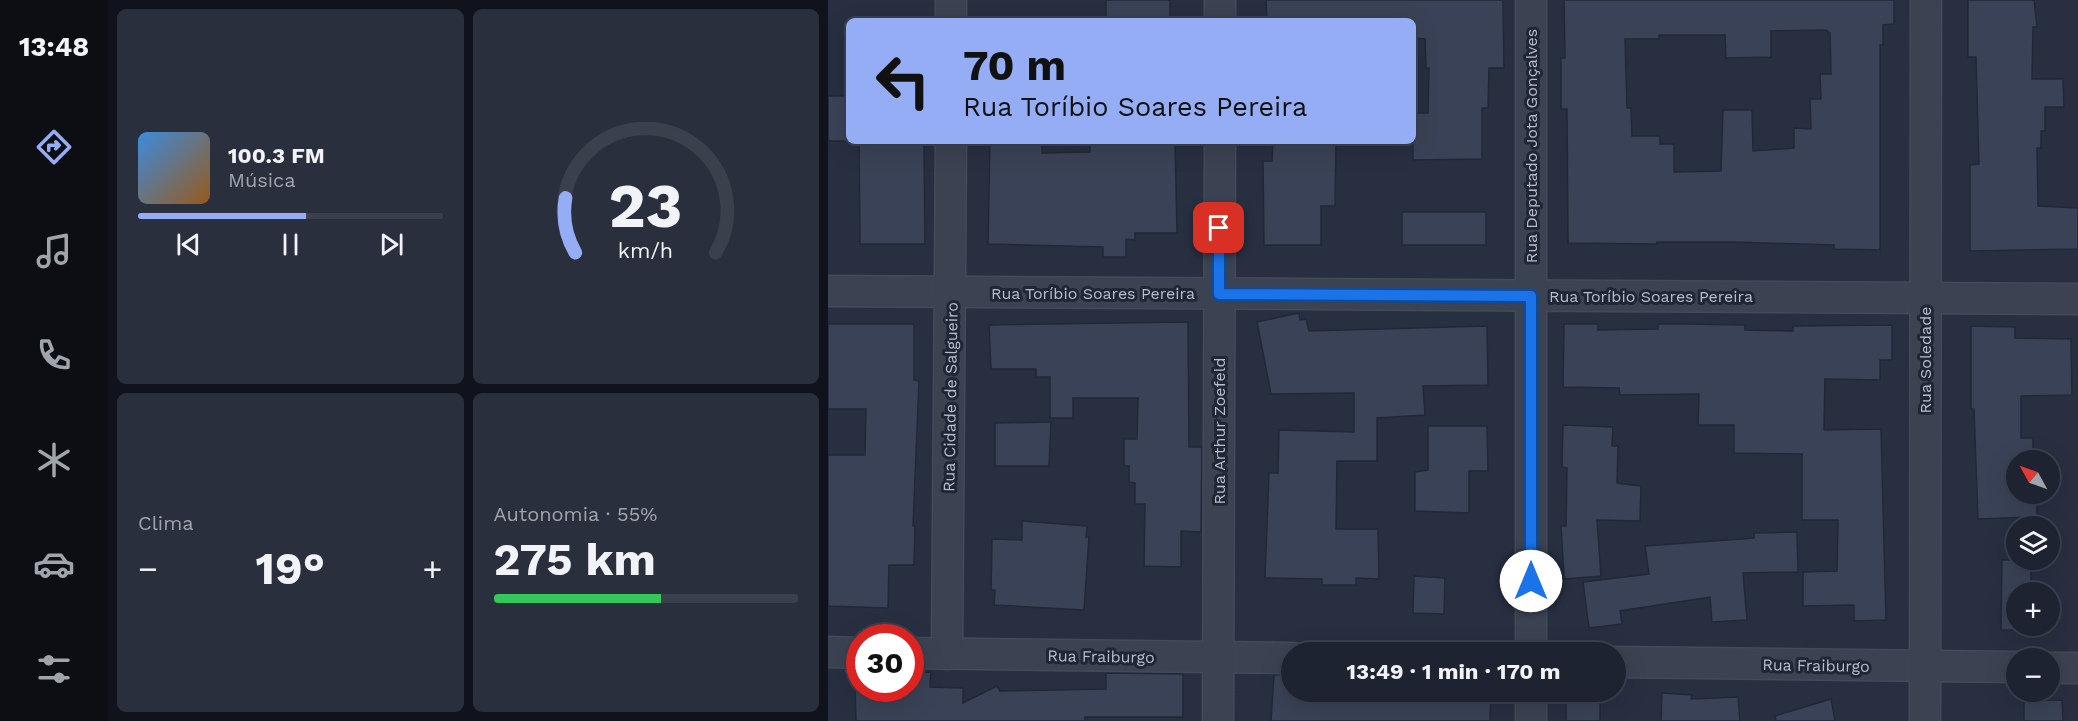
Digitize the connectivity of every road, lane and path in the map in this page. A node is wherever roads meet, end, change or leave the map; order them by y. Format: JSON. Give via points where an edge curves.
{"nodes":[{"id":1,"x":951,"y":0,"type":"edge"},
{"id":2,"x":1220,"y":0,"type":"edge"},
{"id":3,"x":1531,"y":0,"type":"edge"},
{"id":4,"x":1926,"y":0,"type":"edge"},
{"id":5,"x":951,"y":18,"type":"edge"},
{"id":6,"x":1220,"y":18,"type":"edge"},
{"id":7,"x":951,"y":144,"type":"edge"},
{"id":8,"x":1220,"y":144,"type":"edge"},
{"id":9,"x":828,"y":291,"type":"edge"},
{"id":10,"x":951,"y":292,"type":"junction"},
{"id":11,"x":1219,"y":294,"type":"junction"},
{"id":12,"x":1531,"y":296,"type":"junction"},
{"id":13,"x":1926,"y":298,"type":"junction"},
{"id":14,"x":2078,"y":299,"type":"edge"},
{"id":15,"x":1531,"y":642,"type":"edge"},
{"id":16,"x":828,"y":652,"type":"edge"},
{"id":17,"x":846,"y":653,"type":"edge"},
{"id":18,"x":924,"y":653,"type":"edge"},
{"id":19,"x":947,"y":654,"type":"junction"},
{"id":20,"x":1218,"y":657,"type":"junction"},
{"id":21,"x":1281,"y":658,"type":"edge"},
{"id":22,"x":1626,"y":662,"type":"edge"},
{"id":23,"x":1925,"y":666,"type":"junction"},
{"id":24,"x":2006,"y":667,"type":"edge"},
{"id":25,"x":2060,"y":668,"type":"edge"},
{"id":26,"x":2078,"y":668,"type":"edge"},
{"id":27,"x":1531,"y":702,"type":"edge"},
{"id":28,"x":1218,"y":721,"type":"edge"},
{"id":29,"x":1531,"y":721,"type":"edge"},
{"id":30,"x":1925,"y":721,"type":"edge"}],
"edges":[{"from":1,"to":5,"type":"street"},
{"from":2,"to":6,"type":"street"},
{"from":3,"to":12,"type":"street","name":"Rua Deputado Jota Gonçalves"},
{"from":4,"to":13,"type":"street","name":"Rua Soledade"},
{"from":7,"to":10,"type":"street","name":"Rua Cidade de Salgueiro"},
{"from":8,"to":11,"type":"street","name":"Rua Arthur Zoefeld"},
{"from":9,"to":10,"type":"street","name":"Rua Toríbio Soares Pereira"},
{"from":10,"to":11,"type":"street","name":"Rua Toríbio Soares Pereira"},
{"from":10,"to":19,"type":"street","name":"Rua Cidade de Salgueiro"},
{"from":11,"to":12,"type":"street","name":"Rua Toríbio Soares Pereira"},
{"from":11,"to":20,"type":"street","name":"Rua Arthur Zoefeld"},
{"from":12,"to":13,"type":"street","name":"Rua Toríbio Soares Pereira"},
{"from":12,"to":15,"type":"street","name":"Rua Deputado Jota Gonçalves"},
{"from":13,"to":14,"type":"street","name":"Rua Toríbio Soares Pereira"},
{"from":13,"to":23,"type":"street","name":"Rua Soledade"},
{"from":16,"to":17,"type":"street"},
{"from":18,"to":19,"type":"street","name":"Rua Fraiburgo"},
{"from":19,"to":20,"type":"street","name":"Rua Fraiburgo"},
{"from":20,"to":21,"type":"street","name":"Rua Fraiburgo"},
{"from":20,"to":28,"type":"street","name":"Rua Arthur Zoefeld"},
{"from":22,"to":23,"type":"street","name":"Rua Fraiburgo"},
{"from":23,"to":24,"type":"street","name":"Rua Fraiburgo"},
{"from":23,"to":30,"type":"street","name":"Rua Soledade"},
{"from":25,"to":26,"type":"street"},
{"from":27,"to":29,"type":"street"}]}
